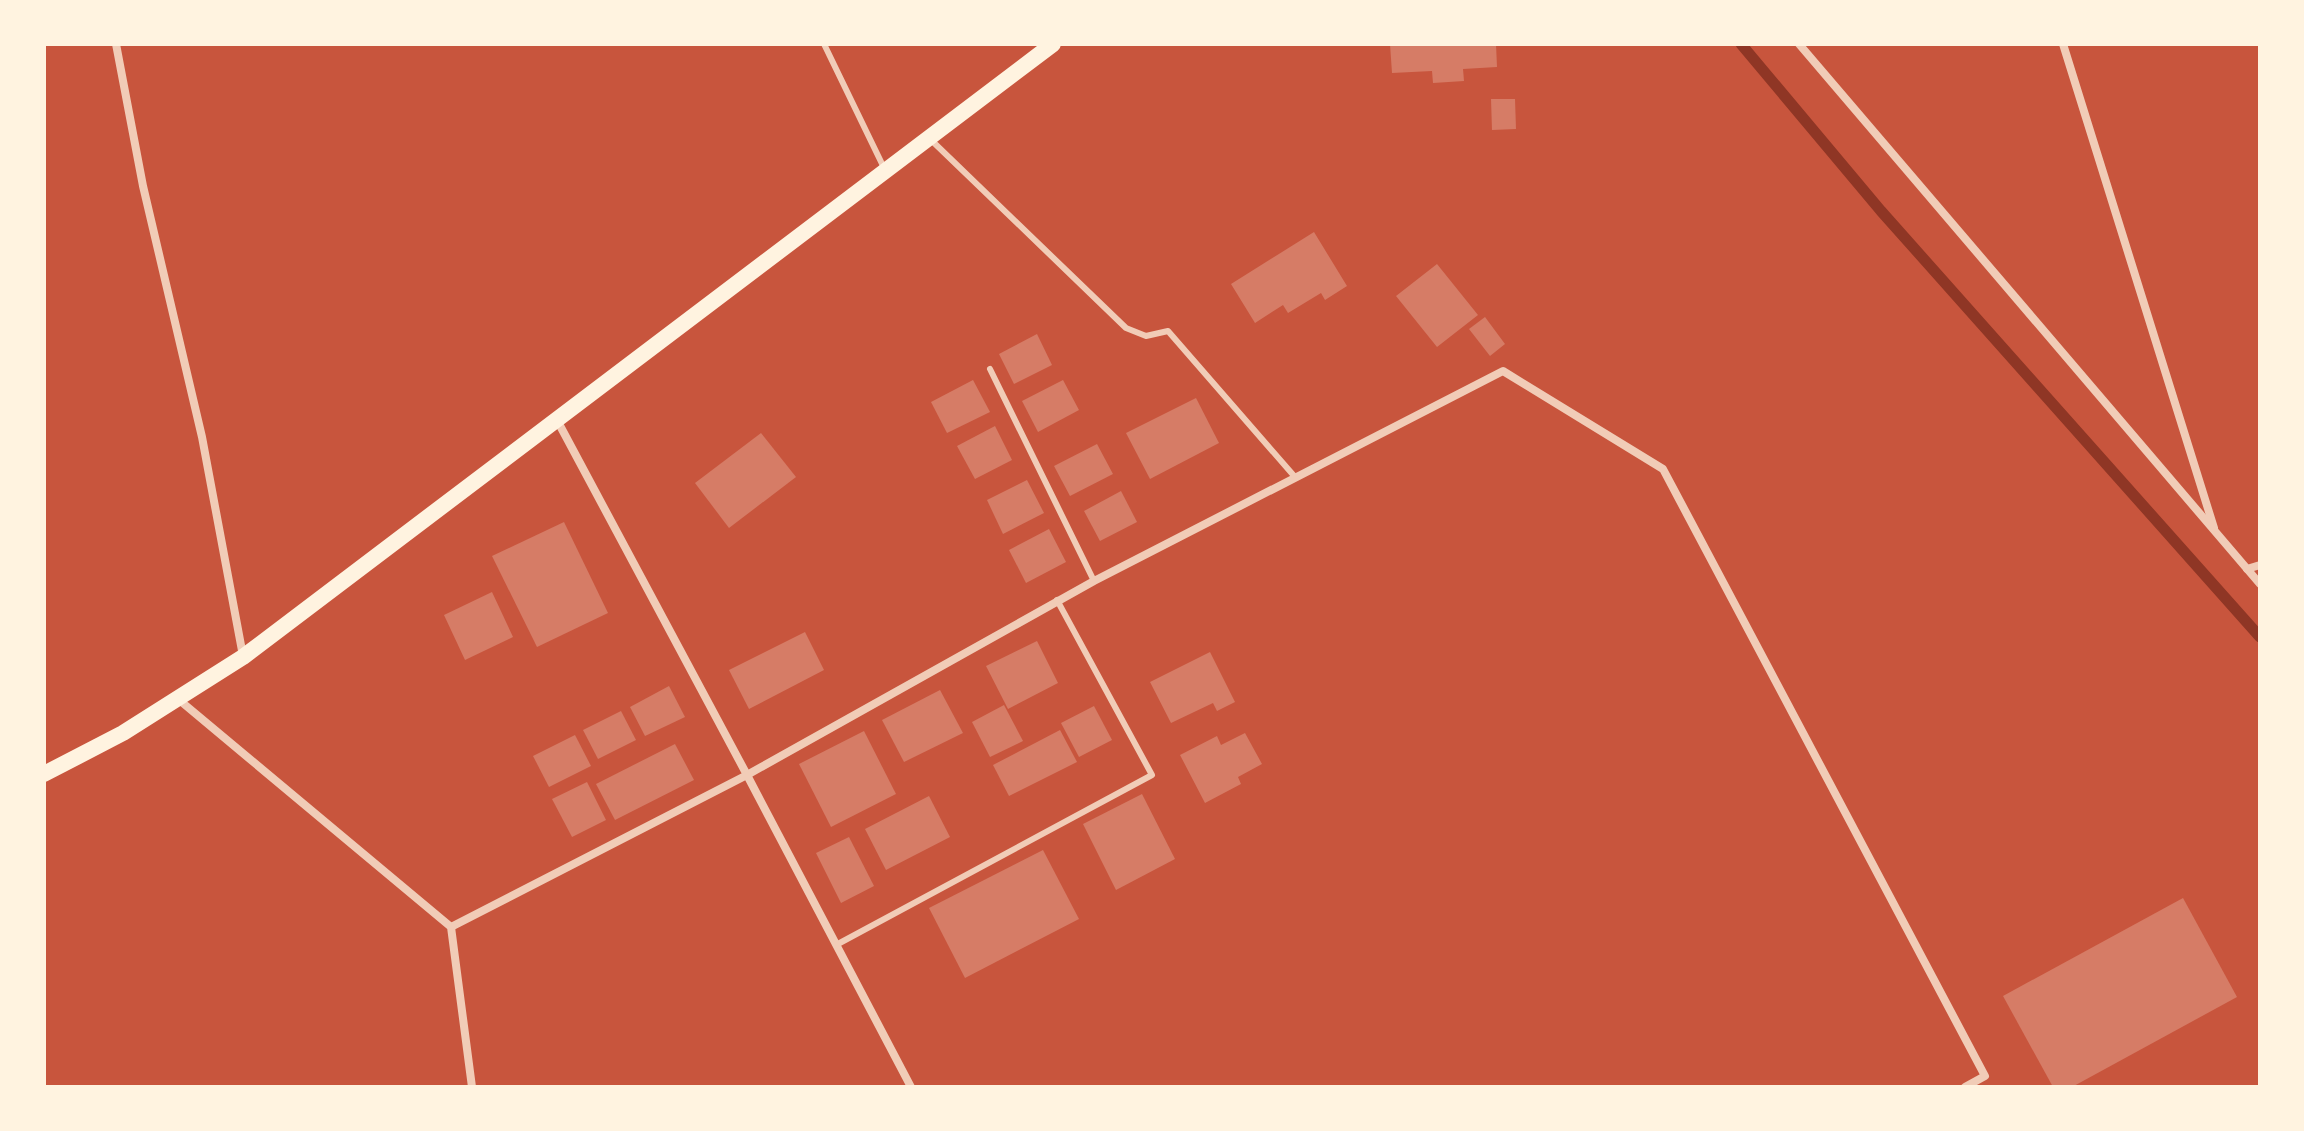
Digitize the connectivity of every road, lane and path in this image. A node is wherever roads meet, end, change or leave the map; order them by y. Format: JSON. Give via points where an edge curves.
{"nodes":[{"id":1,"x":116,"y":44,"type":"edge"},
{"id":2,"x":824,"y":44,"type":"edge"},
{"id":3,"x":1053,"y":44,"type":"edge"},
{"id":4,"x":1799,"y":44,"type":"edge"},
{"id":5,"x":2063,"y":44,"type":"edge"},
{"id":6,"x":929,"y":138,"type":"junction"},
{"id":7,"x":885,"y":171,"type":"junction"},
{"id":8,"x":990,"y":369,"type":"dead end"},
{"id":9,"x":557,"y":420,"type":"junction"},
{"id":10,"x":1295,"y":477,"type":"junction"},
{"id":11,"x":2216,"y":533,"type":"junction"},
{"id":12,"x":2260,"y":565,"type":"edge"},
{"id":13,"x":2247,"y":569,"type":"junction"},
{"id":14,"x":1094,"y":581,"type":"junction"},
{"id":15,"x":2260,"y":584,"type":"edge"},
{"id":16,"x":1057,"y":600,"type":"junction"},
{"id":17,"x":243,"y":657,"type":"junction"},
{"id":18,"x":178,"y":699,"type":"junction"},
{"id":19,"x":44,"y":774,"type":"edge"},
{"id":20,"x":747,"y":775,"type":"junction"},
{"id":21,"x":451,"y":927,"type":"junction"},
{"id":22,"x":836,"y":945,"type":"junction"},
{"id":23,"x":472,"y":1087,"type":"edge"},
{"id":24,"x":911,"y":1087,"type":"edge"},
{"id":25,"x":1965,"y":1087,"type":"edge"}],
"edges":[{"from":1,"to":17,"type":"street","via":[[202,437]]},
{"from":2,"to":7,"type":"lane"},
{"from":3,"to":6,"type":"main road"},
{"from":4,"to":11,"type":"street"},
{"from":5,"to":11,"type":"street"},
{"from":6,"to":7,"type":"main road"},
{"from":6,"to":10,"type":"lane","via":[[1126,328],[1146,336],[1168,331]]},
{"from":7,"to":9,"type":"main road"},
{"from":8,"to":14,"type":"lane"},
{"from":9,"to":17,"type":"main road"},
{"from":9,"to":20,"type":"street"},
{"from":10,"to":14,"type":"street"},
{"from":10,"to":25,"type":"street","via":[[1503,371],[1663,469],[1985,1076]]},
{"from":11,"to":13,"type":"street"},
{"from":12,"to":13,"type":"street"},
{"from":13,"to":15,"type":"street"},
{"from":14,"to":16,"type":"street"},
{"from":16,"to":20,"type":"street"},
{"from":16,"to":22,"type":"lane","via":[[1152,775]]},
{"from":17,"to":18,"type":"main road"},
{"from":18,"to":19,"type":"main road"},
{"from":18,"to":21,"type":"street"},
{"from":20,"to":21,"type":"street"},
{"from":20,"to":22,"type":"street"},
{"from":21,"to":23,"type":"street"},
{"from":22,"to":24,"type":"street"}]}
